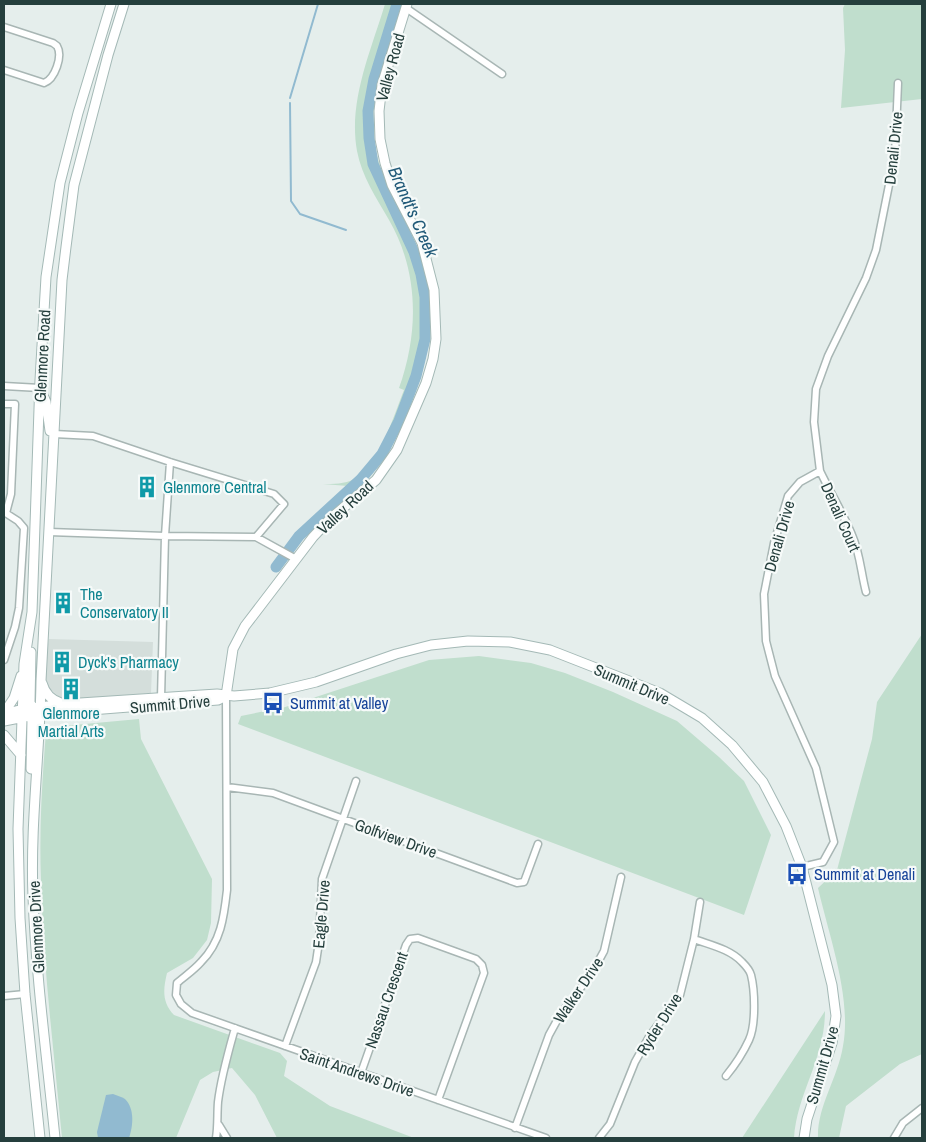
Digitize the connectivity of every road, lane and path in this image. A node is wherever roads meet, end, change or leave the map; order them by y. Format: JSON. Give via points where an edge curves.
{"nodes":[{"id":1,"x":111,"y":4,"type":"edge"},
{"id":2,"x":124,"y":4,"type":"edge"},
{"id":3,"x":406,"y":6,"type":"edge"},
{"id":4,"x":4,"y":28,"type":"edge"},
{"id":5,"x":4,"y":70,"type":"edge"},
{"id":6,"x":502,"y":74,"type":"dead end"},
{"id":7,"x":898,"y":83,"type":"dead end"},
{"id":8,"x":4,"y":386,"type":"edge"},
{"id":9,"x":40,"y":388,"type":"junction"},
{"id":10,"x":4,"y":404,"type":"edge"},
{"id":11,"x":54,"y":434,"type":"junction"},
{"id":12,"x":52,"y":456,"type":"junction"},
{"id":13,"x":170,"y":462,"type":"junction"},
{"id":14,"x":820,"y":471,"type":"junction"},
{"id":15,"x":7,"y":514,"type":"edge"},
{"id":16,"x":49,"y":532,"type":"junction"},
{"id":17,"x":165,"y":536,"type":"junction"},
{"id":18,"x":256,"y":538,"type":"junction"},
{"id":19,"x":296,"y":559,"type":"junction"},
{"id":20,"x":866,"y":592,"type":"dead end"},
{"id":21,"x":32,"y":612,"type":"junction"},
{"id":22,"x":4,"y":660,"type":"edge"},
{"id":23,"x":24,"y":664,"type":"junction"},
{"id":24,"x":41,"y":681,"type":"junction"},
{"id":25,"x":226,"y":696,"type":"junction"},
{"id":26,"x":161,"y":698,"type":"junction"},
{"id":27,"x":65,"y":708,"type":"junction"},
{"id":28,"x":32,"y":712,"type":"junction"},
{"id":29,"x":4,"y":713,"type":"edge"},
{"id":30,"x":4,"y":721,"type":"edge"},
{"id":31,"x":40,"y":730,"type":"junction"},
{"id":32,"x":4,"y":735,"type":"edge"},
{"id":33,"x":20,"y":755,"type":"junction"},
{"id":34,"x":356,"y":781,"type":"dead end"},
{"id":35,"x":227,"y":787,"type":"junction"},
{"id":36,"x":344,"y":819,"type":"junction"},
{"id":37,"x":32,"y":820,"type":"junction"},
{"id":38,"x":538,"y":844,"type":"dead end"},
{"id":39,"x":802,"y":867,"type":"junction"},
{"id":40,"x":622,"y":877,"type":"dead end"},
{"id":41,"x":700,"y":902,"type":"dead end"},
{"id":42,"x":694,"y":939,"type":"junction"},
{"id":43,"x":25,"y":994,"type":"junction"},
{"id":44,"x":176,"y":995,"type":"joint"},
{"id":45,"x":4,"y":996,"type":"edge"},
{"id":46,"x":234,"y":1028,"type":"junction"},
{"id":47,"x":285,"y":1046,"type":"junction"},
{"id":48,"x":361,"y":1073,"type":"junction"},
{"id":49,"x":726,"y":1076,"type":"dead end"},
{"id":50,"x":438,"y":1100,"type":"junction"},
{"id":51,"x":922,"y":1108,"type":"edge"},
{"id":52,"x":219,"y":1125,"type":"junction"},
{"id":53,"x":515,"y":1128,"type":"junction"},
{"id":54,"x":40,"y":1138,"type":"edge"},
{"id":55,"x":55,"y":1138,"type":"edge"},
{"id":56,"x":216,"y":1138,"type":"edge"},
{"id":57,"x":228,"y":1138,"type":"edge"},
{"id":58,"x":546,"y":1138,"type":"edge"},
{"id":59,"x":599,"y":1138,"type":"edge"},
{"id":60,"x":804,"y":1138,"type":"edge"},
{"id":61,"x":894,"y":1138,"type":"edge"}],
"edges":[{"from":1,"to":9,"type":"main road","name":"Glenmore Road","via":[[60,183],[46,277]]},
{"from":2,"to":11,"type":"main road","name":"Glenmore Road","via":[[74,184],[62,280]]},
{"from":3,"to":6,"type":"street"},
{"from":3,"to":19,"type":"main road","name":"Valley Road","via":[[382,85],[378,111],[380,139],[392,185],[422,243],[434,290],[436,339],[433,359],[397,450],[376,480],[330,519]]},
{"from":4,"to":5,"type":"street","via":[[53,43],[60,54],[53,77],[44,83]]},
{"from":7,"to":14,"type":"street","name":"Denali Drive","via":[[895,155],[876,250],[816,389],[814,422]]},
{"from":8,"to":9,"type":"street"},
{"from":9,"to":12,"type":"main road","via":[[46,402]]},
{"from":9,"to":21,"type":"main road","name":"Glenmore Road"},
{"from":10,"to":15,"type":"street","via":[[15,404],[11,494]]},
{"from":11,"to":12,"type":"main road","name":"Glenmore Road"},
{"from":11,"to":13,"type":"street","via":[[93,436]]},
{"from":12,"to":16,"type":"main road","name":"Glenmore Road"},
{"from":13,"to":17,"type":"street"},
{"from":13,"to":18,"type":"street","via":[[274,494],[284,504]]},
{"from":14,"to":20,"type":"street","name":"Denali Court","via":[[852,535]]},
{"from":14,"to":39,"type":"street","name":"Denali Drive","via":[[800,482],[788,496],[764,594],[766,640],[776,676],[816,768],[834,842],[822,862]]},
{"from":15,"to":22,"type":"street","via":[[24,528],[19,608]]},
{"from":16,"to":17,"type":"street"},
{"from":16,"to":24,"type":"main road","name":"Glenmore Road"},
{"from":17,"to":18,"type":"street"},
{"from":17,"to":26,"type":"street"},
{"from":18,"to":19,"type":"street"},
{"from":19,"to":25,"type":"main road","name":"Valley Road","via":[[245,626],[234,649]]},
{"from":21,"to":23,"type":"main road","name":"Glenmore Road"},
{"from":21,"to":28,"type":"main road"},
{"from":23,"to":28,"type":"main road","name":"Glenmore Road"},
{"from":23,"to":29,"type":"main road","via":[[14,698]]},
{"from":24,"to":27,"type":"main road","via":[[51,699]]},
{"from":24,"to":28,"type":"main road","name":"Glenmore Road"},
{"from":25,"to":26,"type":"main road","name":"Summit Drive"},
{"from":25,"to":27,"type":"main road","name":"Summit Drive","via":[[218,700]]},
{"from":25,"to":35,"type":"street","name":"Valley Road"},
{"from":25,"to":39,"type":"main road","name":"Summit Drive","via":[[270,693],[316,682],[432,645],[468,641],[510,642],[550,650],[660,693],[702,718],[732,745],[763,782],[786,826]]},
{"from":26,"to":27,"type":"main road","name":"Summit Drive"},
{"from":27,"to":28,"type":"main road","name":"Summit Drive"},
{"from":27,"to":31,"type":"main road"},
{"from":28,"to":29,"type":"main road"},
{"from":28,"to":30,"type":"main road"},
{"from":28,"to":31,"type":"main road","name":"Glenmore Drive"},
{"from":28,"to":33,"type":"main road","name":"Glenmore Drive"},
{"from":28,"to":37,"type":"main road"},
{"from":31,"to":37,"type":"main road","name":"Glenmore Drive"},
{"from":32,"to":33,"type":"main road"},
{"from":33,"to":43,"type":"main road","name":"Glenmore Drive","via":[[18,829]]},
{"from":34,"to":36,"type":"street","name":"Eagle Drive"},
{"from":35,"to":36,"type":"street","name":"Golfview Drive","via":[[273,793]]},
{"from":35,"to":44,"type":"street","name":"Valley Road","via":[[224,918],[217,940],[201,963],[177,983]]},
{"from":36,"to":38,"type":"street","name":"Golfview Drive","via":[[517,883],[524,882]]},
{"from":36,"to":47,"type":"street","name":"Eagle Drive","via":[[322,879],[316,962]]},
{"from":37,"to":55,"type":"main road","name":"Glenmore Drive","via":[[33,897]]},
{"from":39,"to":60,"type":"main road","name":"Summit Drive","via":[[832,985],[836,1016],[832,1043]]},
{"from":40,"to":53,"type":"street","name":"Walker Drive","via":[[604,951],[549,1035]]},
{"from":41,"to":42,"type":"street","name":"Ryder Drive"},
{"from":42,"to":49,"type":"street","via":[[733,954],[751,973],[753,1029]]},
{"from":42,"to":59,"type":"street","name":"Ryder Drive","via":[[680,995],[649,1037],[635,1062],[610,1124]]},
{"from":43,"to":45,"type":"street"},
{"from":43,"to":54,"type":"main road","name":"Glenmore Drive"},
{"from":44,"to":46,"type":"street","name":"Saint Andrews Drive","via":[[192,1013]]},
{"from":46,"to":47,"type":"street","name":"Saint Andrews Drive"},
{"from":46,"to":52,"type":"street","via":[[218,1104]]},
{"from":47,"to":48,"type":"street","name":"Saint Andrews Drive"},
{"from":48,"to":50,"type":"street","name":"Saint Andrews Drive"},
{"from":48,"to":50,"type":"street","name":"Nassau Crescent","via":[[406,945],[410,939],[418,938],[476,960],[482,965],[484,974]]},
{"from":50,"to":53,"type":"street","name":"Saint Andrews Drive"},
{"from":51,"to":61,"type":"street","via":[[903,1123]]},
{"from":52,"to":56,"type":"street"},
{"from":52,"to":57,"type":"street"},
{"from":53,"to":58,"type":"street","name":"Saint Andrews Drive"}]}
